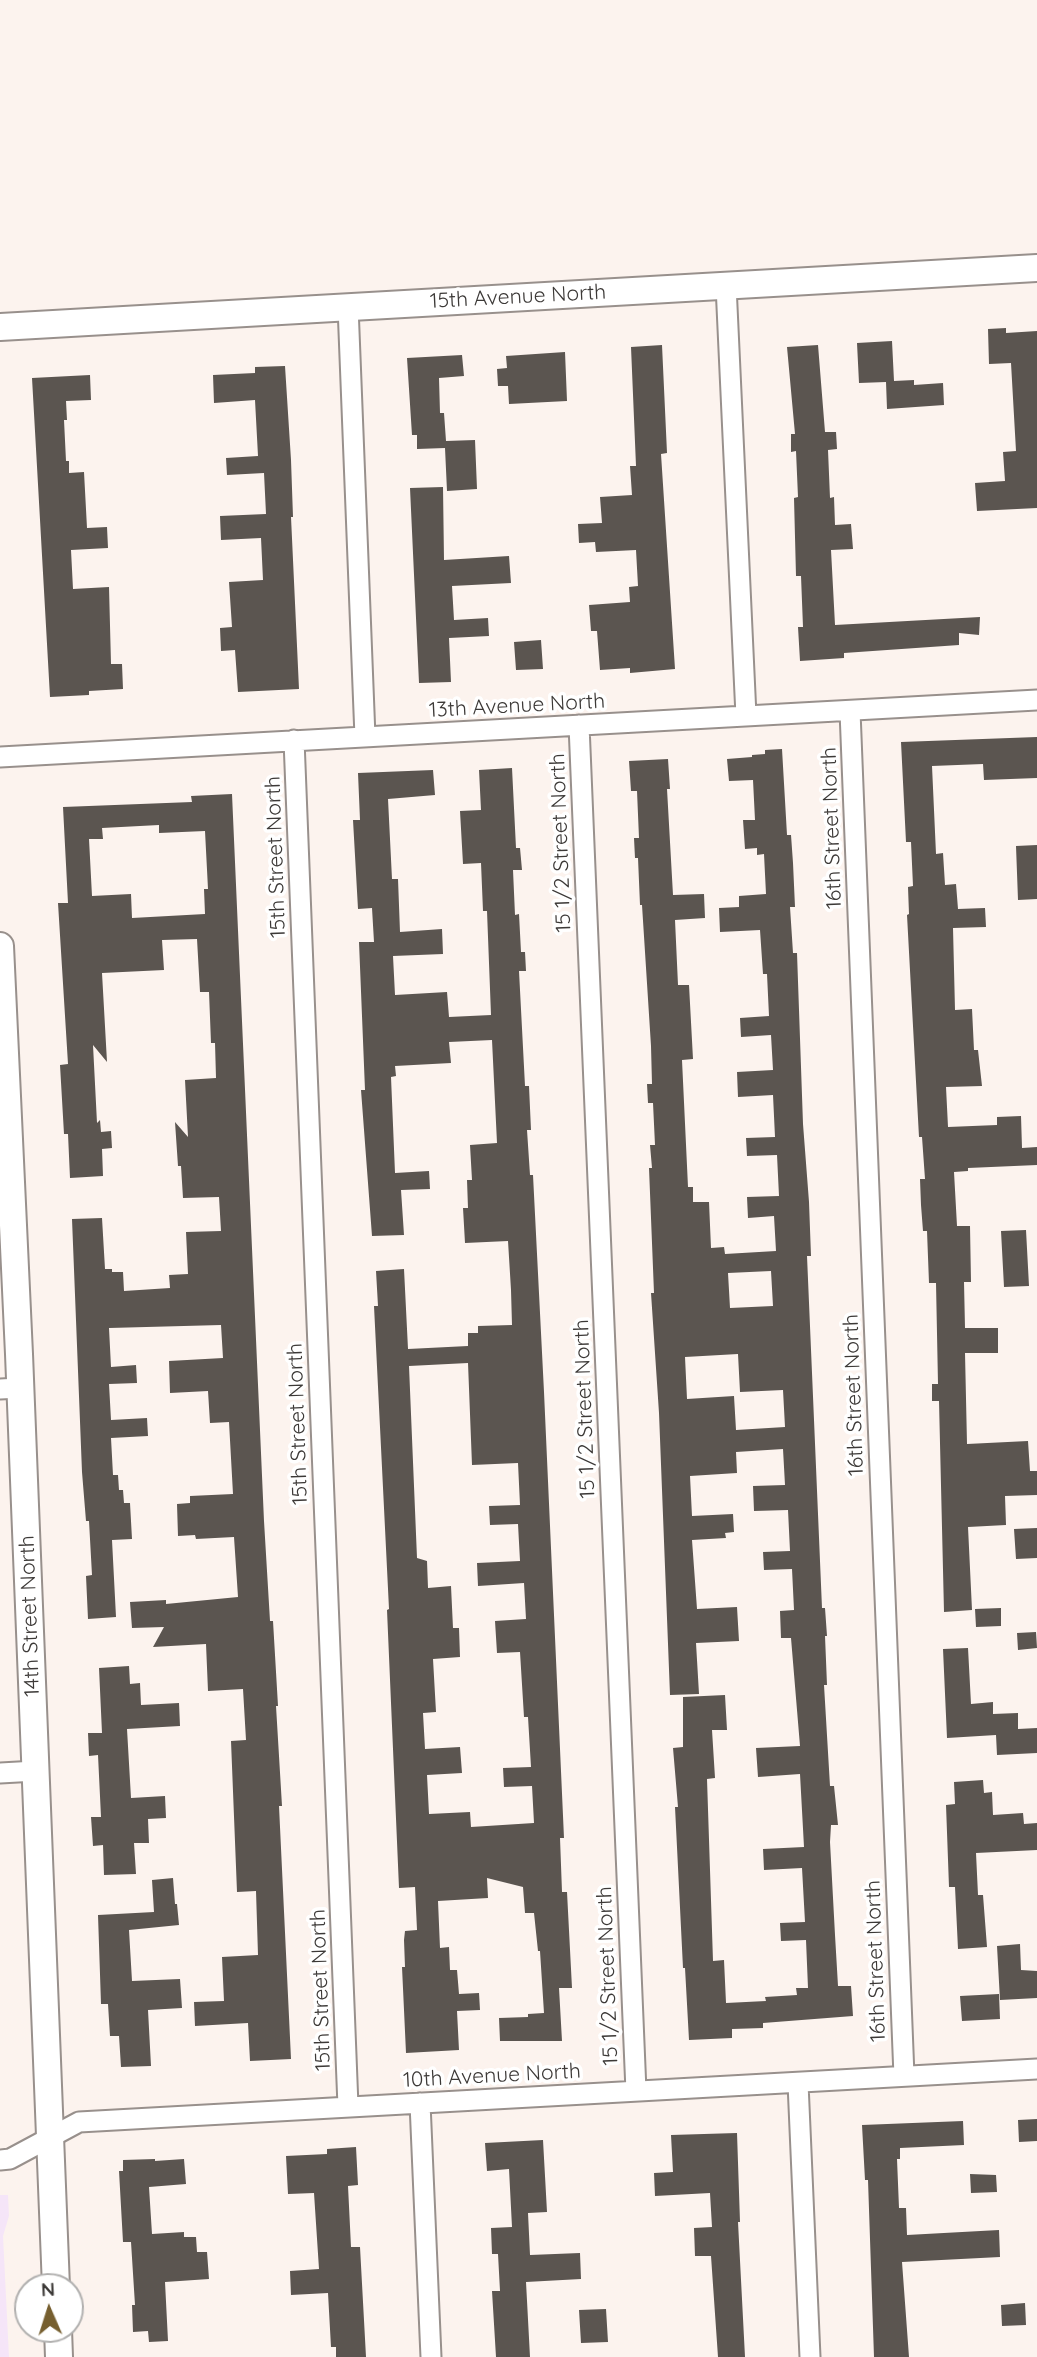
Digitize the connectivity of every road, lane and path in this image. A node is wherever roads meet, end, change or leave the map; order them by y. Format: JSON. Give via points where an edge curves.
{"nodes":[{"id":1,"x":1037,"y":268,"type":"edge"},
{"id":2,"x":726,"y":285,"type":"junction"},
{"id":3,"x":348,"y":306,"type":"junction"},
{"id":4,"x":0,"y":327,"type":"edge"},
{"id":5,"x":1037,"y":700,"type":"edge"},
{"id":6,"x":850,"y":711,"type":"junction"},
{"id":7,"x":746,"y":716,"type":"junction"},
{"id":8,"x":579,"y":725,"type":"junction"},
{"id":9,"x":365,"y":737,"type":"junction"},
{"id":10,"x":295,"y":740,"type":"junction"},
{"id":11,"x":0,"y":757,"type":"edge"},
{"id":12,"x":0,"y":946,"type":"edge"},
{"id":13,"x":10,"y":1389,"type":"edge"},
{"id":14,"x":36,"y":1771,"type":"junction"},
{"id":15,"x":0,"y":1773,"type":"edge"},
{"id":16,"x":1037,"y":2069,"type":"edge"},
{"id":17,"x":904,"y":2076,"type":"junction"},
{"id":18,"x":798,"y":2082,"type":"junction"},
{"id":19,"x":636,"y":2091,"type":"junction"},
{"id":20,"x":420,"y":2103,"type":"junction"},
{"id":21,"x":348,"y":2106,"type":"junction"},
{"id":22,"x":49,"y":2139,"type":"junction"},
{"id":23,"x":0,"y":2160,"type":"edge"},
{"id":24,"x":55,"y":2273,"type":"edge"},
{"id":25,"x":431,"y":2357,"type":"edge"},
{"id":26,"x":810,"y":2357,"type":"edge"}],
"edges":[{"from":1,"to":2,"type":"street","name":"15th Avenue North"},
{"from":2,"to":3,"type":"street","name":"15th Avenue North"},
{"from":2,"to":7,"type":"street"},
{"from":3,"to":4,"type":"street","name":"15th Avenue North"},
{"from":3,"to":9,"type":"street"},
{"from":5,"to":6,"type":"street","name":"13th Avenue North"},
{"from":6,"to":7,"type":"street","name":"13th Avenue North"},
{"from":6,"to":17,"type":"street","name":"16th Street North"},
{"from":7,"to":8,"type":"street","name":"13th Avenue North"},
{"from":8,"to":9,"type":"street","name":"13th Avenue North"},
{"from":8,"to":19,"type":"street","name":"15 1/2 Street North"},
{"from":9,"to":10,"type":"street","name":"13th Avenue North"},
{"from":10,"to":11,"type":"street","name":"13th Avenue North"},
{"from":10,"to":21,"type":"street","name":"15th Street North"},
{"from":12,"to":13,"type":"street","name":"14th Street North"},
{"from":13,"to":14,"type":"street","name":"14th Street North"},
{"from":14,"to":15,"type":"street"},
{"from":14,"to":22,"type":"street","name":"14th Street North"},
{"from":16,"to":17,"type":"street","name":"10th Avenue North"},
{"from":17,"to":18,"type":"street","name":"10th Avenue North"},
{"from":18,"to":19,"type":"street","name":"10th Avenue North"},
{"from":18,"to":26,"type":"street"},
{"from":19,"to":20,"type":"street","name":"10th Avenue North"},
{"from":20,"to":21,"type":"street","name":"10th Avenue North"},
{"from":20,"to":25,"type":"street"},
{"from":21,"to":22,"type":"street","name":"10th Avenue North","via":[[79,2122]]},
{"from":22,"to":23,"type":"street","name":"10th Avenue North"},
{"from":22,"to":24,"type":"street","name":"14th Street North"}]}
